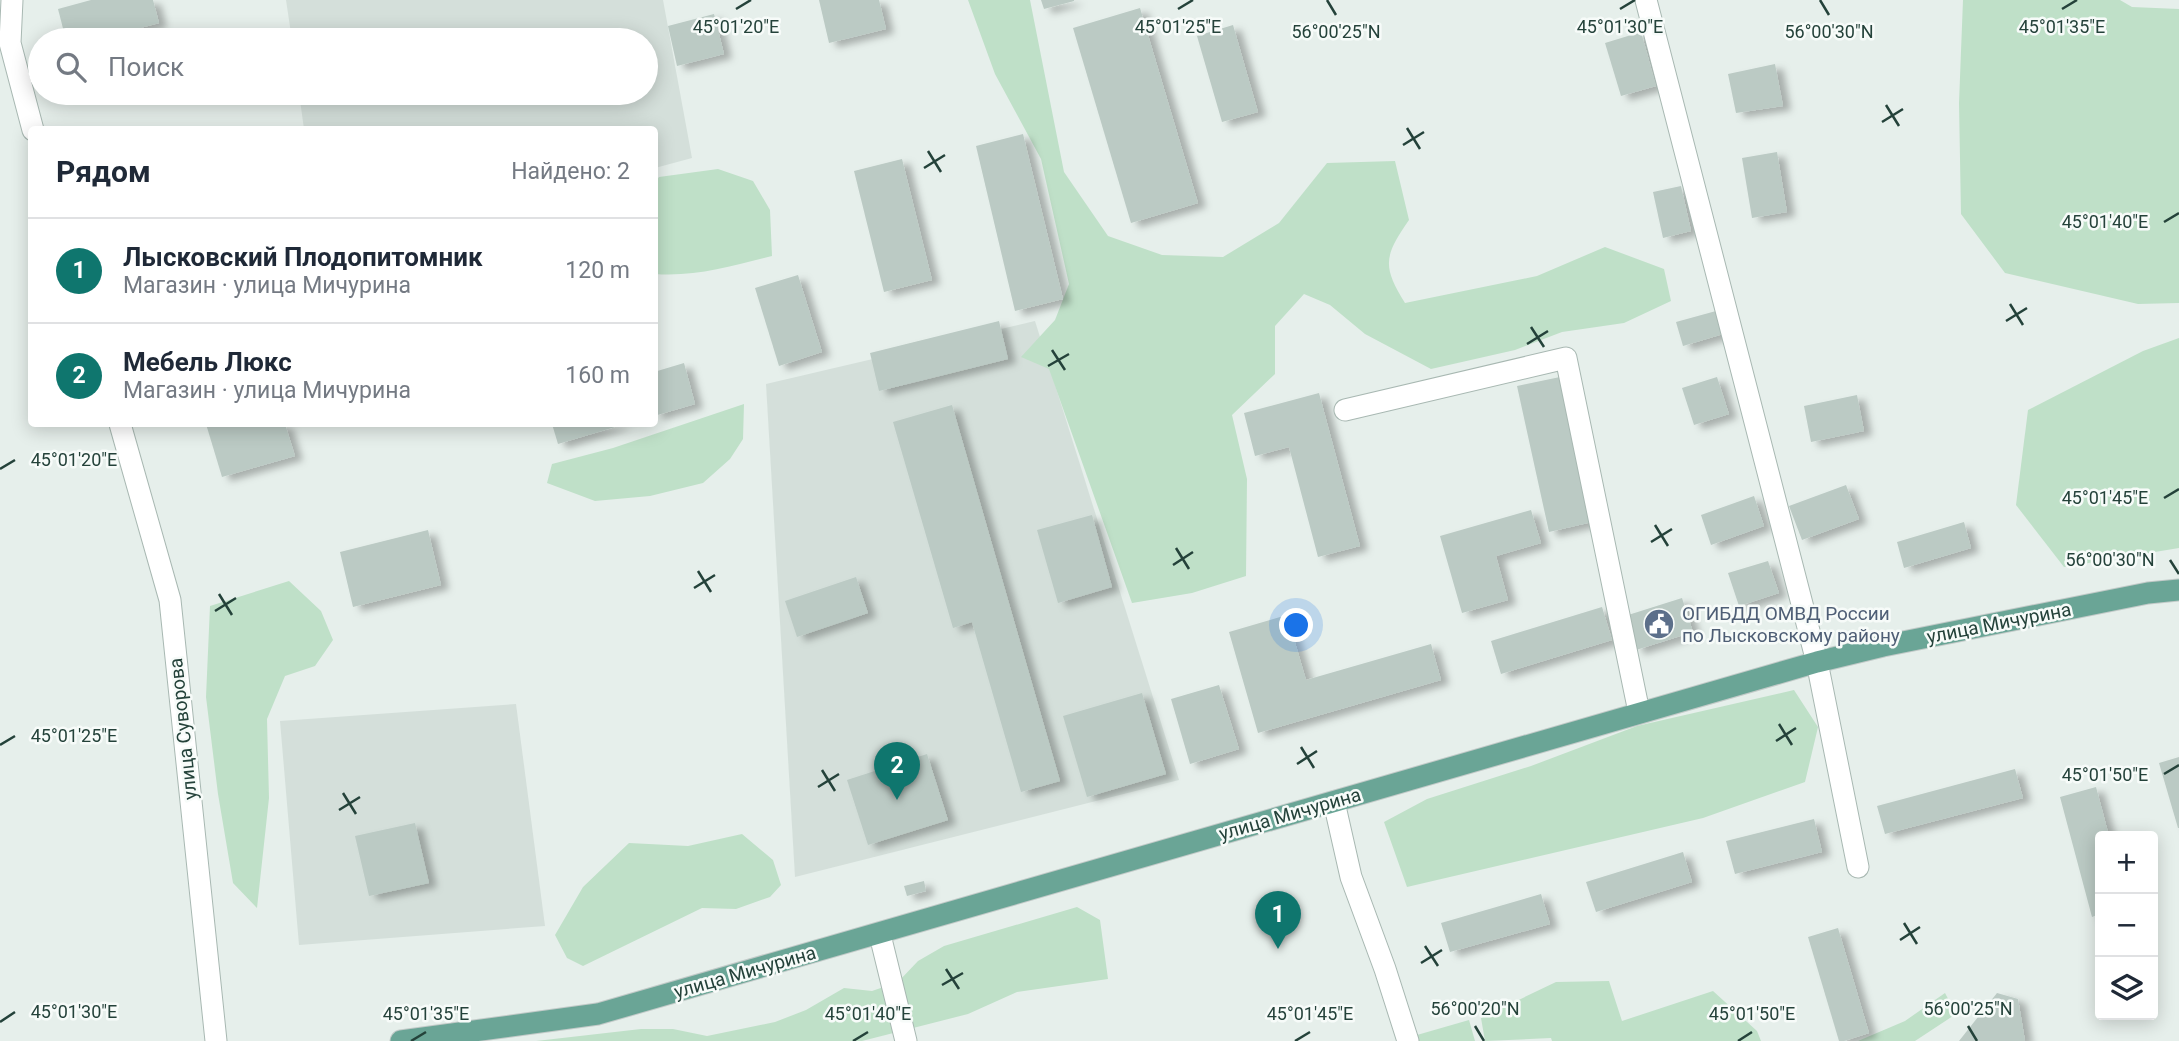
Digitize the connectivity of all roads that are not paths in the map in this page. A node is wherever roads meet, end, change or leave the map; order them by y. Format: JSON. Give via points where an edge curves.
{"nodes":[{"id":1,"x":12,"y":0,"type":"edge"},
{"id":2,"x":1646,"y":0,"type":"edge"},
{"id":3,"x":32,"y":126,"type":"edge"},
{"id":4,"x":1345,"y":410,"type":"dead end"},
{"id":5,"x":121,"y":427,"type":"edge"},
{"id":6,"x":2179,"y":590,"type":"edge"},
{"id":7,"x":1817,"y":662,"type":"junction"},
{"id":8,"x":1639,"y":712,"type":"junction"},
{"id":9,"x":1334,"y":802,"type":"junction"},
{"id":10,"x":1858,"y":867,"type":"dead end"},
{"id":11,"x":880,"y":934,"type":"junction"},
{"id":12,"x":216,"y":1041,"type":"edge"},
{"id":13,"x":401,"y":1041,"type":"edge"},
{"id":14,"x":906,"y":1041,"type":"edge"},
{"id":15,"x":1408,"y":1041,"type":"edge"}],
"edges":[{"from":1,"to":3,"type":"street","via":[[10,43]]},
{"from":2,"to":7,"type":"street"},
{"from":4,"to":8,"type":"street","via":[[1566,358]]},
{"from":5,"to":12,"type":"street","name":"улица Суворова","via":[[170,600]]},
{"from":6,"to":7,"type":"main road","name":"улица Мичурина"},
{"from":7,"to":8,"type":"main road","name":"улица Мичурина"},
{"from":7,"to":10,"type":"street"},
{"from":8,"to":9,"type":"main road","name":"улица Мичурина"},
{"from":9,"to":11,"type":"main road","name":"улица Мичурина"},
{"from":9,"to":15,"type":"street","via":[[1351,877]]},
{"from":11,"to":13,"type":"main road","name":"улица Мичурина","via":[[598,1014]]},
{"from":11,"to":14,"type":"street"}]}
